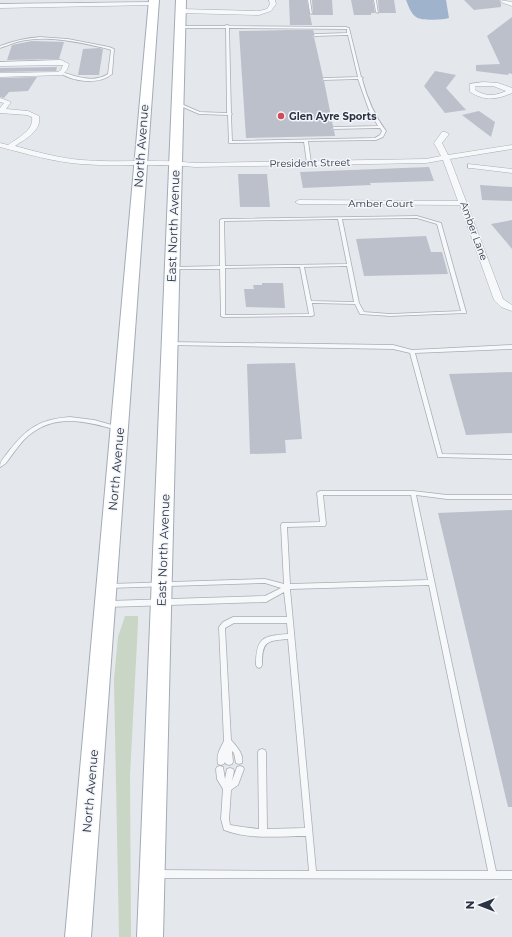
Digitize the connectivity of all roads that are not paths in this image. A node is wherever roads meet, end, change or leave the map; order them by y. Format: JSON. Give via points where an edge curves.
{"nodes":[{"id":1,"x":272,"y":0,"type":"edge"},
{"id":2,"x":309,"y":0,"type":"edge"},
{"id":3,"x":375,"y":0,"type":"edge"},
{"id":4,"x":503,"y":0,"type":"edge"},
{"id":5,"x":154,"y":2,"type":"edge"},
{"id":6,"x":512,"y":4,"type":"edge"},
{"id":7,"x":0,"y":6,"type":"edge"},
{"id":8,"x":181,"y":6,"type":"edge"},
{"id":9,"x":377,"y":12,"type":"dead end"},
{"id":10,"x":311,"y":13,"type":"dead end"},
{"id":11,"x":180,"y":26,"type":"junction"},
{"id":12,"x":227,"y":26,"type":"junction"},
{"id":13,"x":349,"y":34,"type":"junction"},
{"id":14,"x":315,"y":35,"type":"dead end"},
{"id":15,"x":0,"y":47,"type":"edge"},
{"id":16,"x":0,"y":57,"type":"edge"},
{"id":17,"x":66,"y":59,"type":"junction"},
{"id":18,"x":0,"y":64,"type":"edge"},
{"id":19,"x":62,"y":73,"type":"junction"},
{"id":20,"x":0,"y":75,"type":"edge"},
{"id":21,"x":361,"y":78,"type":"junction"},
{"id":22,"x":324,"y":79,"type":"dead end"},
{"id":23,"x":511,"y":91,"type":"edge"},
{"id":24,"x":0,"y":100,"type":"edge"},
{"id":25,"x":177,"y":104,"type":"junction"},
{"id":26,"x":1,"y":111,"type":"edge"},
{"id":27,"x":230,"y":114,"type":"junction"},
{"id":28,"x":380,"y":127,"type":"junction"},
{"id":29,"x":334,"y":128,"type":"dead end"},
{"id":30,"x":445,"y":134,"type":"dead end"},
{"id":31,"x":306,"y":140,"type":"junction"},
{"id":32,"x":0,"y":145,"type":"edge"},
{"id":33,"x":9,"y":147,"type":"junction"},
{"id":34,"x":512,"y":147,"type":"edge"},
{"id":35,"x":445,"y":157,"type":"junction"},
{"id":36,"x":309,"y":160,"type":"junction"},
{"id":37,"x":140,"y":162,"type":"junction"},
{"id":38,"x":175,"y":162,"type":"junction"},
{"id":39,"x":471,"y":166,"type":"dead end"},
{"id":40,"x":512,"y":171,"type":"edge"},
{"id":41,"x":299,"y":202,"type":"dead end"},
{"id":42,"x":464,"y":203,"type":"junction"},
{"id":43,"x":340,"y":218,"type":"junction"},
{"id":44,"x":348,"y":265,"type":"junction"},
{"id":45,"x":302,"y":266,"type":"junction"},
{"id":46,"x":171,"y":268,"type":"junction"},
{"id":47,"x":222,"y":268,"type":"junction"},
{"id":48,"x":309,"y":302,"type":"junction"},
{"id":49,"x":357,"y":303,"type":"junction"},
{"id":50,"x":508,"y":306,"type":"edge"},
{"id":51,"x":169,"y":344,"type":"junction"},
{"id":52,"x":512,"y":347,"type":"edge"},
{"id":53,"x":412,"y":352,"type":"junction"},
{"id":54,"x":120,"y":429,"type":"junction"},
{"id":55,"x":512,"y":457,"type":"edge"},
{"id":56,"x":0,"y":465,"type":"edge"},
{"id":57,"x":414,"y":493,"type":"junction"},
{"id":58,"x":512,"y":497,"type":"edge"},
{"id":59,"x":432,"y":582,"type":"junction"},
{"id":60,"x":287,"y":588,"type":"junction"},
{"id":61,"x":161,"y":593,"type":"junction"},
{"id":62,"x":106,"y":595,"type":"junction"},
{"id":63,"x":290,"y":620,"type":"junction"},
{"id":64,"x":291,"y":636,"type":"junction"},
{"id":65,"x":259,"y":665,"type":"dead end"},
{"id":66,"x":228,"y":741,"type":"junction"},
{"id":67,"x":262,"y":752,"type":"dead end"},
{"id":68,"x":229,"y":762,"type":"dead end"},
{"id":69,"x":230,"y":771,"type":"dead end"},
{"id":70,"x":227,"y":788,"type":"junction"},
{"id":71,"x":263,"y":832,"type":"junction"},
{"id":72,"x":309,"y":832,"type":"junction"},
{"id":73,"x":152,"y":874,"type":"junction"},
{"id":74,"x":313,"y":874,"type":"junction"},
{"id":75,"x":493,"y":874,"type":"junction"},
{"id":76,"x":512,"y":875,"type":"edge"},
{"id":77,"x":78,"y":937,"type":"edge"},
{"id":78,"x":150,"y":937,"type":"edge"}],
"edges":[{"from":1,"to":8,"type":"street","via":[[273,4],[269,10],[259,13]]},
{"from":2,"to":10,"type":"lane"},
{"from":3,"to":9,"type":"lane"},
{"from":4,"to":6,"type":"street"},
{"from":5,"to":7,"type":"street"},
{"from":5,"to":37,"type":"main road","name":"North Avenue"},
{"from":8,"to":11,"type":"main road"},
{"from":11,"to":12,"type":"lane"},
{"from":11,"to":25,"type":"main road"},
{"from":12,"to":13,"type":"lane","via":[[342,27],[348,29]]},
{"from":12,"to":27,"type":"lane"},
{"from":13,"to":14,"type":"lane"},
{"from":13,"to":21,"type":"lane"},
{"from":15,"to":19,"type":"lane","via":[[18,39],[65,39],[113,50],[110,74],[103,79],[75,78]]},
{"from":16,"to":17,"type":"street"},
{"from":17,"to":18,"type":"street","via":[[61,62]]},
{"from":17,"to":19,"type":"street","via":[[66,70]]},
{"from":19,"to":20,"type":"street"},
{"from":21,"to":22,"type":"lane"},
{"from":21,"to":28,"type":"lane"},
{"from":23,"to":23,"type":"street","via":[[496,97],[484,98],[472,91],[472,85],[502,85]]},
{"from":24,"to":26,"type":"street","via":[[8,102]]},
{"from":25,"to":27,"type":"lane","via":[[199,113]]},
{"from":25,"to":38,"type":"main road"},
{"from":26,"to":33,"type":"street","via":[[28,113],[35,116],[36,120],[31,132]]},
{"from":27,"to":31,"type":"lane","via":[[230,142]]},
{"from":28,"to":29,"type":"lane"},
{"from":28,"to":31,"type":"lane","via":[[384,131],[382,136],[376,139]]},
{"from":30,"to":35,"type":"street","name":"Amber Lane","via":[[438,143]]},
{"from":31,"to":36,"type":"lane"},
{"from":32,"to":33,"type":"street","name":"President Street"},
{"from":33,"to":37,"type":"street","name":"President Street","via":[[67,161]]},
{"from":34,"to":35,"type":"street","name":"President Street"},
{"from":35,"to":36,"type":"street","name":"President Street","via":[[426,161]]},
{"from":35,"to":42,"type":"street","name":"Amber Lane"},
{"from":36,"to":38,"type":"street","name":"President Street","via":[[195,165]]},
{"from":37,"to":38,"type":"street","name":"President Street"},
{"from":37,"to":54,"type":"main road","name":"North Avenue"},
{"from":38,"to":46,"type":"main road","name":"East North Avenue"},
{"from":39,"to":40,"type":"street"},
{"from":41,"to":42,"type":"street","name":"Amber Court"},
{"from":42,"to":50,"type":"street","name":"Amber Lane","via":[[499,300]]},
{"from":43,"to":44,"type":"lane"},
{"from":43,"to":47,"type":"lane","via":[[222,220]]},
{"from":43,"to":49,"type":"lane","via":[[417,217],[439,223],[464,312],[390,315],[362,313]]},
{"from":44,"to":45,"type":"lane"},
{"from":44,"to":49,"type":"lane"},
{"from":45,"to":47,"type":"lane"},
{"from":45,"to":48,"type":"lane"},
{"from":46,"to":47,"type":"lane"},
{"from":46,"to":51,"type":"main road","name":"East North Avenue"},
{"from":47,"to":48,"type":"lane","via":[[223,316],[312,315]]},
{"from":48,"to":49,"type":"lane"},
{"from":51,"to":53,"type":"lane","via":[[393,347]]},
{"from":51,"to":61,"type":"main road","name":"East North Avenue"},
{"from":52,"to":53,"type":"lane"},
{"from":53,"to":55,"type":"lane","via":[[440,456]]},
{"from":54,"to":56,"type":"lane","via":[[81,419],[49,422],[26,434]]},
{"from":54,"to":62,"type":"main road","name":"North Avenue"},
{"from":57,"to":58,"type":"lane","via":[[447,497]]},
{"from":57,"to":59,"type":"lane"},
{"from":57,"to":60,"type":"lane","via":[[320,493],[323,524],[284,525]]},
{"from":59,"to":60,"type":"lane"},
{"from":59,"to":75,"type":"lane"},
{"from":60,"to":61,"type":"lane","via":[[265,581]]},
{"from":60,"to":61,"type":"lane","via":[[266,599]]},
{"from":60,"to":63,"type":"lane"},
{"from":61,"to":62,"type":"lane"},
{"from":61,"to":62,"type":"lane"},
{"from":61,"to":73,"type":"main road","name":"East North Avenue"},
{"from":62,"to":77,"type":"main road","name":"North Avenue"},
{"from":63,"to":64,"type":"lane"},
{"from":63,"to":66,"type":"lane","via":[[233,620],[222,627]]},
{"from":64,"to":65,"type":"lane","via":[[267,639],[261,644]]},
{"from":64,"to":72,"type":"lane"},
{"from":66,"to":68,"type":"lane"},
{"from":66,"to":70,"type":"lane","via":[[221,753],[220,766],[221,779]]},
{"from":66,"to":70,"type":"lane","via":[[237,752],[239,765],[235,783]]},
{"from":67,"to":71,"type":"lane"},
{"from":69,"to":70,"type":"lane"},
{"from":70,"to":71,"type":"lane","via":[[227,827]]},
{"from":71,"to":72,"type":"lane"},
{"from":72,"to":74,"type":"lane"},
{"from":73,"to":74,"type":"lane"},
{"from":73,"to":78,"type":"main road","name":"East North Avenue"},
{"from":74,"to":75,"type":"lane"},
{"from":75,"to":76,"type":"lane"}]}
